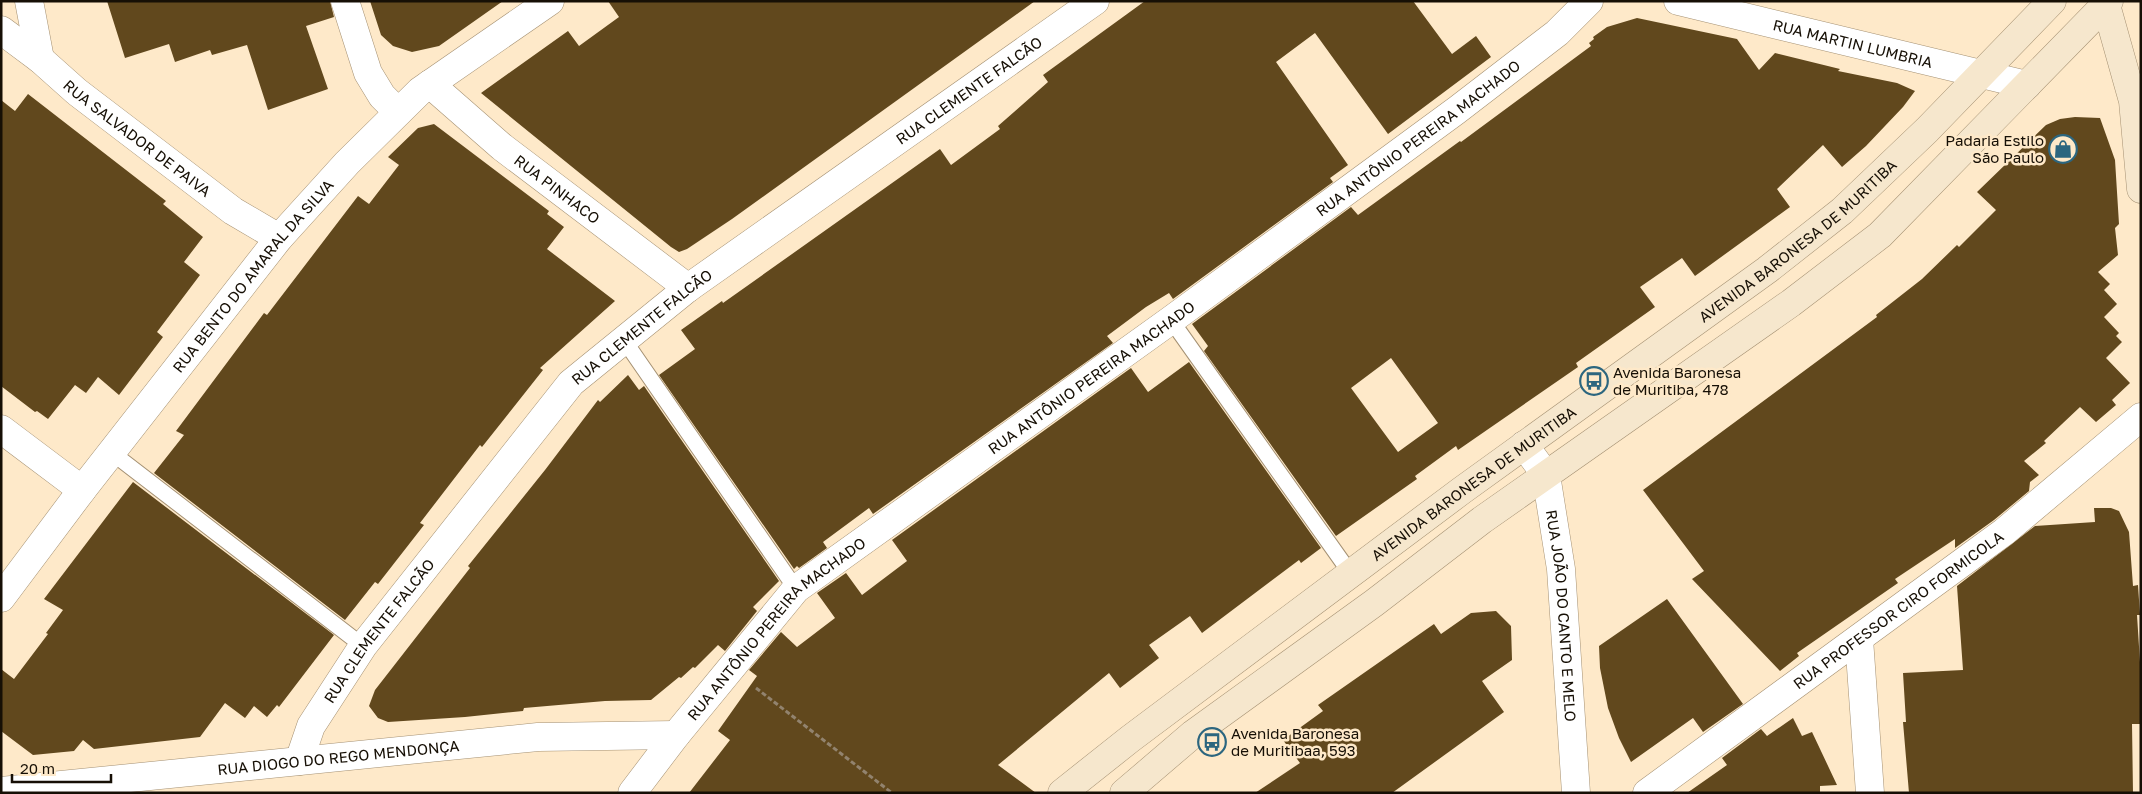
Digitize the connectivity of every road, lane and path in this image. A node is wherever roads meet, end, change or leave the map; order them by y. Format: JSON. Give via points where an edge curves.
{"nodes":[{"id":1,"x":29,"y":1,"type":"edge"},
{"id":2,"x":345,"y":1,"type":"edge"},
{"id":3,"x":550,"y":1,"type":"edge"},
{"id":4,"x":1095,"y":1,"type":"edge"},
{"id":5,"x":1589,"y":1,"type":"edge"},
{"id":6,"x":1678,"y":1,"type":"edge"},
{"id":7,"x":2052,"y":1,"type":"edge"},
{"id":8,"x":2107,"y":3,"type":"edge"},
{"id":9,"x":1,"y":30,"type":"edge"},
{"id":10,"x":40,"y":59,"type":"junction"},
{"id":11,"x":1982,"y":74,"type":"junction"},
{"id":12,"x":430,"y":84,"type":"junction"},
{"id":13,"x":2027,"y":85,"type":"junction"},
{"id":14,"x":398,"y":112,"type":"junction"},
{"id":15,"x":2141,"y":190,"type":"edge"},
{"id":16,"x":279,"y":238,"type":"junction"},
{"id":17,"x":688,"y":288,"type":"junction"},
{"id":18,"x":1172,"y":320,"type":"junction"},
{"id":19,"x":624,"y":340,"type":"junction"},
{"id":20,"x":2141,"y":417,"type":"edge"},
{"id":21,"x":1,"y":429,"type":"edge"},
{"id":22,"x":1524,"y":445,"type":"junction"},
{"id":23,"x":111,"y":452,"type":"junction"},
{"id":24,"x":1546,"y":475,"type":"junction"},
{"id":25,"x":82,"y":490,"type":"junction"},
{"id":26,"x":1351,"y":574,"type":"junction"},
{"id":27,"x":796,"y":589,"type":"junction"},
{"id":28,"x":1,"y":598,"type":"edge"},
{"id":29,"x":1860,"y":639,"type":"junction"},
{"id":30,"x":363,"y":646,"type":"junction"},
{"id":31,"x":730,"y":668,"type":"junction"},
{"id":32,"x":676,"y":735,"type":"junction"},
{"id":33,"x":299,"y":761,"type":"junction"},
{"id":34,"x":1,"y":791,"type":"edge"},
{"id":35,"x":632,"y":793,"type":"edge"},
{"id":36,"x":892,"y":793,"type":"edge"},
{"id":37,"x":1062,"y":793,"type":"edge"},
{"id":38,"x":1124,"y":793,"type":"edge"},
{"id":39,"x":1576,"y":793,"type":"edge"},
{"id":40,"x":1647,"y":793,"type":"edge"},
{"id":41,"x":1870,"y":793,"type":"edge"}],
"edges":[{"from":1,"to":10,"type":"street"},
{"from":2,"to":14,"type":"street","via":[[368,73],[382,96]]},
{"from":3,"to":12,"type":"street","name":"RUA BENTO DO AMARAL DA SILVA"},
{"from":4,"to":17,"type":"street","name":"RUA CLEMENTE FALCÃO"},
{"from":5,"to":18,"type":"street","name":"RUA ANTÔNIO PEREIRA MACHADO","via":[[1557,33],[1457,110]]},
{"from":6,"to":11,"type":"street","name":"RUA MARTIN LUMBRIA"},
{"from":7,"to":11,"type":"main road","name":"AVENIDA BARONESA DE MURITIBA"},
{"from":8,"to":13,"type":"main road"},
{"from":8,"to":15,"type":"main road","via":[[2133,101]]},
{"from":9,"to":10,"type":"street","name":"RUA SALVADOR DE PAIVA"},
{"from":10,"to":16,"type":"street","name":"RUA SALVADOR DE PAIVA","via":[[77,92],[233,211]]},
{"from":11,"to":13,"type":"street","name":"RUA MARTIN LUMBRIA"},
{"from":11,"to":22,"type":"main road","name":"AVENIDA BARONESA DE MURITIBA","via":[[1842,211],[1768,270]]},
{"from":12,"to":14,"type":"street","name":"RUA BENTO DO AMARAL DA SILVA"},
{"from":12,"to":17,"type":"street","name":"RUA PINHACO","via":[[502,147]]},
{"from":13,"to":24,"type":"main road","via":[[1880,235],[1791,303]]},
{"from":14,"to":16,"type":"street","name":"RUA BENTO DO AMARAL DA SILVA"},
{"from":16,"to":23,"type":"street","name":"RUA BENTO DO AMARAL DA SILVA"},
{"from":17,"to":19,"type":"street","name":"RUA CLEMENTE FALCÃO"},
{"from":18,"to":26,"type":"lane"},
{"from":18,"to":27,"type":"street","name":"RUA ANTÔNIO PEREIRA MACHADO"},
{"from":19,"to":27,"type":"lane"},
{"from":19,"to":30,"type":"street","name":"RUA CLEMENTE FALCÃO","via":[[571,383]]},
{"from":20,"to":29,"type":"street","name":"RUA PROFESSOR CIRO FORMICOLA","via":[[2004,532]]},
{"from":21,"to":25,"type":"street"},
{"from":22,"to":24,"type":"street","name":"RUA JOÃO DO CANTO E MELO"},
{"from":22,"to":26,"type":"main road","name":"AVENIDA BARONESA DE MURITIBA"},
{"from":23,"to":25,"type":"street","name":"RUA BENTO DO AMARAL DA SILVA"},
{"from":23,"to":30,"type":"lane"},
{"from":24,"to":38,"type":"main road","via":[[1193,734]]},
{"from":24,"to":39,"type":"street","name":"RUA JOÃO DO CANTO E MELO","via":[[1561,569]]},
{"from":25,"to":28,"type":"street","name":"RUA BENTO DO AMARAL DA SILVA"},
{"from":26,"to":37,"type":"main road","name":"AVENIDA BARONESA DE MURITIBA"},
{"from":27,"to":31,"type":"street","name":"RUA ANTÔNIO PEREIRA MACHADO"},
{"from":29,"to":40,"type":"street","name":"RUA PROFESSOR CIRO FORMICOLA"},
{"from":29,"to":41,"type":"street"},
{"from":30,"to":33,"type":"street","name":"RUA CLEMENTE FALCÃO","via":[[311,726]]},
{"from":31,"to":32,"type":"street","name":"RUA ANTÔNIO PEREIRA MACHADO"},
{"from":31,"to":36,"type":"path"},
{"from":32,"to":33,"type":"street","name":"RUA DIOGO DO REGO MENDONÇA","via":[[538,737]]},
{"from":32,"to":35,"type":"street","name":"RUA ANTÔNIO PEREIRA MACHADO"},
{"from":33,"to":34,"type":"street","name":"RUA DIOGO DO REGO MENDONÇA"}]}
